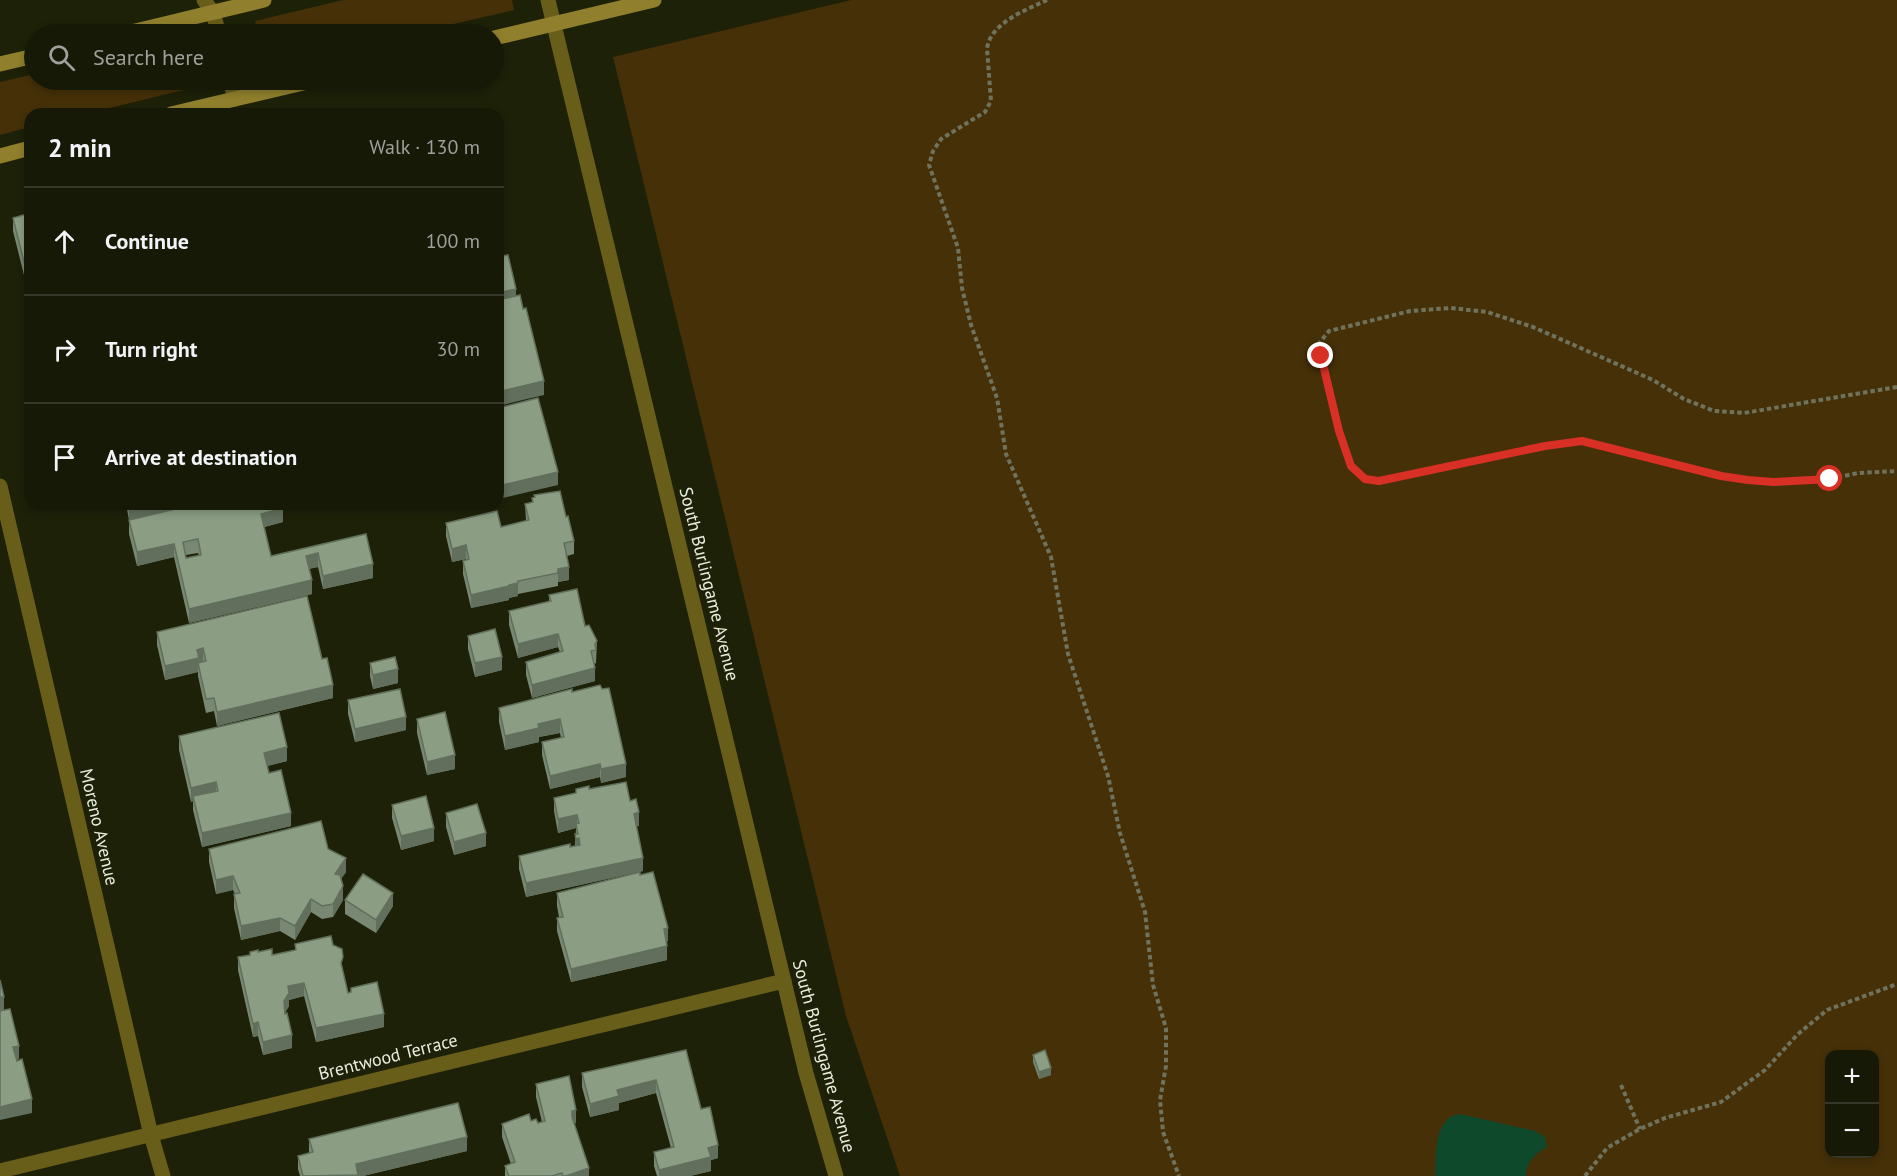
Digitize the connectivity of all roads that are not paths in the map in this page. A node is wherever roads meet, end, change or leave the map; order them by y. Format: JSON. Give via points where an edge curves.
{"nodes":[{"id":1,"x":264,"y":0,"type":"edge"},
{"id":2,"x":548,"y":0,"type":"edge"},
{"id":3,"x":654,"y":0,"type":"edge"},
{"id":4,"x":209,"y":6,"type":"edge"},
{"id":5,"x":154,"y":24,"type":"edge"},
{"id":6,"x":215,"y":24,"type":"edge"},
{"id":7,"x":553,"y":24,"type":"junction"},
{"id":8,"x":504,"y":36,"type":"edge"},
{"id":9,"x":24,"y":58,"type":"edge"},
{"id":10,"x":0,"y":64,"type":"edge"},
{"id":11,"x":232,"y":90,"type":"edge"},
{"id":12,"x":273,"y":90,"type":"edge"},
{"id":13,"x":234,"y":99,"type":"junction"},
{"id":14,"x":196,"y":108,"type":"edge"},
{"id":15,"x":24,"y":150,"type":"edge"},
{"id":16,"x":0,"y":156,"type":"edge"},
{"id":17,"x":0,"y":486,"type":"edge"},
{"id":18,"x":784,"y":981,"type":"junction"},
{"id":19,"x":151,"y":1135,"type":"junction"},
{"id":20,"x":0,"y":1171,"type":"edge"},
{"id":21,"x":163,"y":1176,"type":"edge"},
{"id":22,"x":836,"y":1176,"type":"edge"}],
"edges":[{"from":1,"to":4,"type":"main road"},
{"from":2,"to":7,"type":"street","name":"South Burlingame Avenue"},
{"from":3,"to":7,"type":"main road"},
{"from":4,"to":5,"type":"main road"},
{"from":4,"to":6,"type":"street"},
{"from":7,"to":8,"type":"main road"},
{"from":7,"to":18,"type":"street","name":"South Burlingame Avenue"},
{"from":9,"to":10,"type":"main road"},
{"from":11,"to":13,"type":"street"},
{"from":12,"to":13,"type":"main road"},
{"from":13,"to":14,"type":"main road"},
{"from":15,"to":16,"type":"main road"},
{"from":17,"to":19,"type":"street","name":"Moreno Avenue"},
{"from":18,"to":19,"type":"street","name":"Brentwood Terrace"},
{"from":18,"to":22,"type":"street","name":"South Burlingame Avenue"},
{"from":19,"to":20,"type":"street","name":"Brentwood Terrace"},
{"from":19,"to":21,"type":"street","name":"Moreno Avenue"}]}
